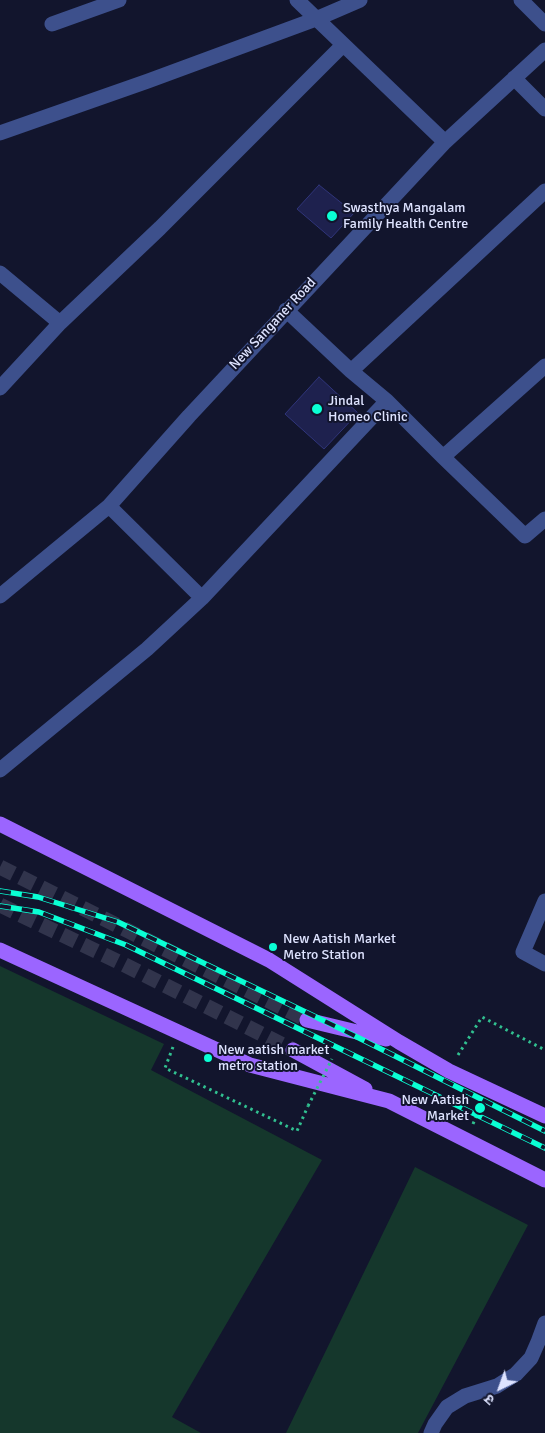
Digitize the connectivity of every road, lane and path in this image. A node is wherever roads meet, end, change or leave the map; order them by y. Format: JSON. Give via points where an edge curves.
{"nodes":[{"id":1,"x":119,"y":0,"type":"edge"},
{"id":2,"x":297,"y":0,"type":"edge"},
{"id":3,"x":360,"y":0,"type":"edge"},
{"id":4,"x":521,"y":0,"type":"edge"},
{"id":5,"x":316,"y":19,"type":"junction"},
{"id":6,"x":52,"y":24,"type":"dead end"},
{"id":7,"x":545,"y":24,"type":"edge"},
{"id":8,"x":343,"y":45,"type":"junction"},
{"id":9,"x":545,"y":50,"type":"edge"},
{"id":10,"x":514,"y":78,"type":"junction"},
{"id":11,"x":545,"y":109,"type":"edge"},
{"id":12,"x":0,"y":133,"type":"edge"},
{"id":13,"x":445,"y":142,"type":"junction"},
{"id":14,"x":545,"y":191,"type":"edge"},
{"id":15,"x":0,"y":273,"type":"edge"},
{"id":16,"x":286,"y":310,"type":"junction"},
{"id":17,"x":60,"y":323,"type":"junction"},
{"id":18,"x":545,"y":366,"type":"edge"},
{"id":19,"x":351,"y":371,"type":"junction"},
{"id":20,"x":0,"y":388,"type":"edge"},
{"id":21,"x":387,"y":402,"type":"junction"},
{"id":22,"x":443,"y":457,"type":"junction"},
{"id":23,"x":109,"y":506,"type":"junction"},
{"id":24,"x":545,"y":518,"type":"edge"},
{"id":25,"x":0,"y":596,"type":"edge"},
{"id":26,"x":202,"y":598,"type":"junction"},
{"id":27,"x":0,"y":770,"type":"edge"},
{"id":28,"x":0,"y":824,"type":"edge"},
{"id":29,"x":545,"y":901,"type":"edge"},
{"id":30,"x":0,"y":950,"type":"edge"},
{"id":31,"x":545,"y":964,"type":"edge"},
{"id":32,"x":308,"y":1020,"type":"tunnel mouth"},
{"id":33,"x":179,"y":1032,"type":"junction"},
{"id":34,"x":399,"y":1042,"type":"junction"},
{"id":35,"x":293,"y":1050,"type":"tunnel mouth"},
{"id":36,"x":545,"y":1050,"type":"edge"},
{"id":37,"x":332,"y":1059,"type":"dead end"},
{"id":38,"x":449,"y":1071,"type":"junction"},
{"id":39,"x":483,"y":1100,"type":"dead end"},
{"id":40,"x":388,"y":1101,"type":"junction"},
{"id":41,"x":545,"y":1116,"type":"edge"},
{"id":42,"x":472,"y":1127,"type":"dead end"},
{"id":43,"x":545,"y":1180,"type":"edge"},
{"id":44,"x":545,"y":1322,"type":"edge"},
{"id":45,"x":431,"y":1433,"type":"edge"}],
"edges":[{"from":1,"to":6,"type":"street"},
{"from":2,"to":5,"type":"street"},
{"from":3,"to":5,"type":"street"},
{"from":4,"to":7,"type":"street"},
{"from":5,"to":8,"type":"street"},
{"from":5,"to":12,"type":"street"},
{"from":8,"to":13,"type":"street"},
{"from":8,"to":17,"type":"street"},
{"from":9,"to":10,"type":"street","name":"New Sanganer Road"},
{"from":10,"to":11,"type":"street"},
{"from":10,"to":13,"type":"street","name":"New Sanganer Road"},
{"from":13,"to":16,"type":"street","name":"New Sanganer Road"},
{"from":14,"to":19,"type":"street"},
{"from":15,"to":17,"type":"street"},
{"from":16,"to":19,"type":"street"},
{"from":16,"to":23,"type":"street","name":"New Sanganer Road"},
{"from":17,"to":20,"type":"street"},
{"from":18,"to":22,"type":"street"},
{"from":19,"to":21,"type":"street"},
{"from":21,"to":22,"type":"street"},
{"from":21,"to":26,"type":"street"},
{"from":22,"to":24,"type":"street","via":[[525,536]]},
{"from":23,"to":25,"type":"street","name":"New Sanganer Road"},
{"from":23,"to":26,"type":"street"},
{"from":26,"to":27,"type":"street","via":[[147,649]]},
{"from":28,"to":34,"type":"main road","via":[[269,960]]},
{"from":29,"to":31,"type":"street","via":[[523,952]]},
{"from":30,"to":33,"type":"main road"},
{"from":32,"to":34,"type":"main road"},
{"from":33,"to":37,"type":"path","bridge":true,"via":[[166,1068],[297,1131]]},
{"from":33,"to":40,"type":"main road","via":[[250,1065]]},
{"from":34,"to":38,"type":"main road"},
{"from":35,"to":40,"type":"main road"},
{"from":36,"to":38,"type":"path","via":[[482,1017]]},
{"from":38,"to":41,"type":"main road"},
{"from":39,"to":42,"type":"path"},
{"from":40,"to":43,"type":"main road"},
{"from":44,"to":45,"type":"street","via":[[531,1358],[516,1374],[447,1407]]}]}
